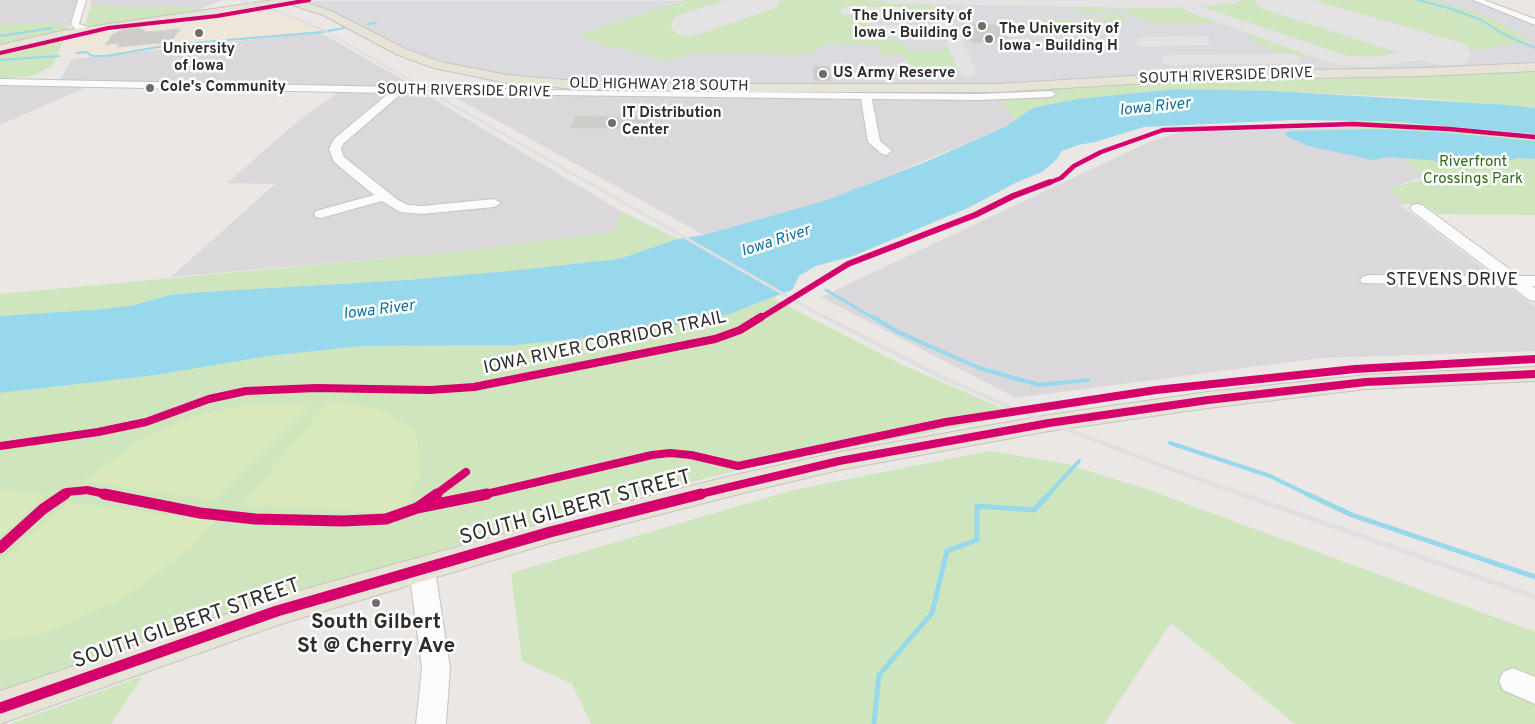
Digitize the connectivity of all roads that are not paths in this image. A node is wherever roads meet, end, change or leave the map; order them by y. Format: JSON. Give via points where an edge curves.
{"nodes":[{"id":1,"x":82,"y":0,"type":"edge"},
{"id":2,"x":290,"y":0,"type":"edge"},
{"id":3,"x":1477,"y":0,"type":"edge"},
{"id":4,"x":1535,"y":22,"type":"edge"},
{"id":5,"x":87,"y":30,"type":"junction"},
{"id":6,"x":0,"y":49,"type":"edge"},
{"id":7,"x":1535,"y":67,"type":"edge"},
{"id":8,"x":484,"y":75,"type":"junction"},
{"id":9,"x":0,"y":82,"type":"edge"},
{"id":10,"x":398,"y":91,"type":"junction"},
{"id":11,"x":459,"y":92,"type":"junction"},
{"id":12,"x":927,"y":93,"type":"junction"},
{"id":13,"x":1051,"y":94,"type":"dead end"},
{"id":14,"x":866,"y":97,"type":"junction"},
{"id":15,"x":886,"y":151,"type":"dead end"},
{"id":16,"x":384,"y":196,"type":"junction"},
{"id":17,"x":494,"y":203,"type":"dead end"},
{"id":18,"x":1417,"y":208,"type":"dead end"},
{"id":19,"x":321,"y":214,"type":"dead end"},
{"id":20,"x":1368,"y":280,"type":"dead end"},
{"id":21,"x":1515,"y":281,"type":"junction"},
{"id":22,"x":1535,"y":281,"type":"edge"},
{"id":23,"x":1535,"y":296,"type":"edge"},
{"id":24,"x":1535,"y":374,"type":"edge"},
{"id":25,"x":422,"y":570,"type":"junction"},
{"id":26,"x":0,"y":708,"type":"edge"},
{"id":27,"x":431,"y":724,"type":"edge"}],
"edges":[{"from":1,"to":5,"type":"street","via":[[75,24]]},
{"from":2,"to":5,"type":"main road"},
{"from":2,"to":8,"type":"main road","name":"OLD HIGHWAY 218 SOUTH","via":[[341,20],[413,57]]},
{"from":3,"to":4,"type":"street"},
{"from":5,"to":6,"type":"main road"},
{"from":7,"to":12,"type":"main road","name":"SOUTH RIVERSIDE DRIVE","via":[[1196,76]]},
{"from":8,"to":11,"type":"street"},
{"from":8,"to":12,"type":"main road","name":"OLD HIGHWAY 218 SOUTH","via":[[591,86]]},
{"from":9,"to":10,"type":"street","name":"SOUTH RIVERSIDE DRIVE"},
{"from":10,"to":11,"type":"street","name":"SOUTH RIVERSIDE DRIVE"},
{"from":10,"to":16,"type":"street","via":[[338,142],[335,149],[338,159]]},
{"from":11,"to":14,"type":"street","name":"SOUTH RIVERSIDE DRIVE"},
{"from":12,"to":13,"type":"street","name":"SOUTH RIVERSIDE DRIVE","via":[[1000,97]]},
{"from":12,"to":14,"type":"street","name":"SOUTH RIVERSIDE DRIVE"},
{"from":14,"to":15,"type":"street","via":[[874,142]]},
{"from":16,"to":17,"type":"street","via":[[398,206],[412,210]]},
{"from":16,"to":19,"type":"street"},
{"from":18,"to":21,"type":"street"},
{"from":20,"to":21,"type":"street","name":"STEVENS DRIVE"},
{"from":21,"to":22,"type":"street","name":"STEVENS DRIVE"},
{"from":21,"to":23,"type":"street"},
{"from":24,"to":25,"type":"main road","name":"SOUTH GILBERT STREET","via":[[1316,387],[1130,410],[948,440],[736,485],[550,532]]},
{"from":25,"to":26,"type":"main road","name":"SOUTH GILBERT STREET","via":[[277,611]]},
{"from":25,"to":27,"type":"street","via":[[436,668]]}]}
